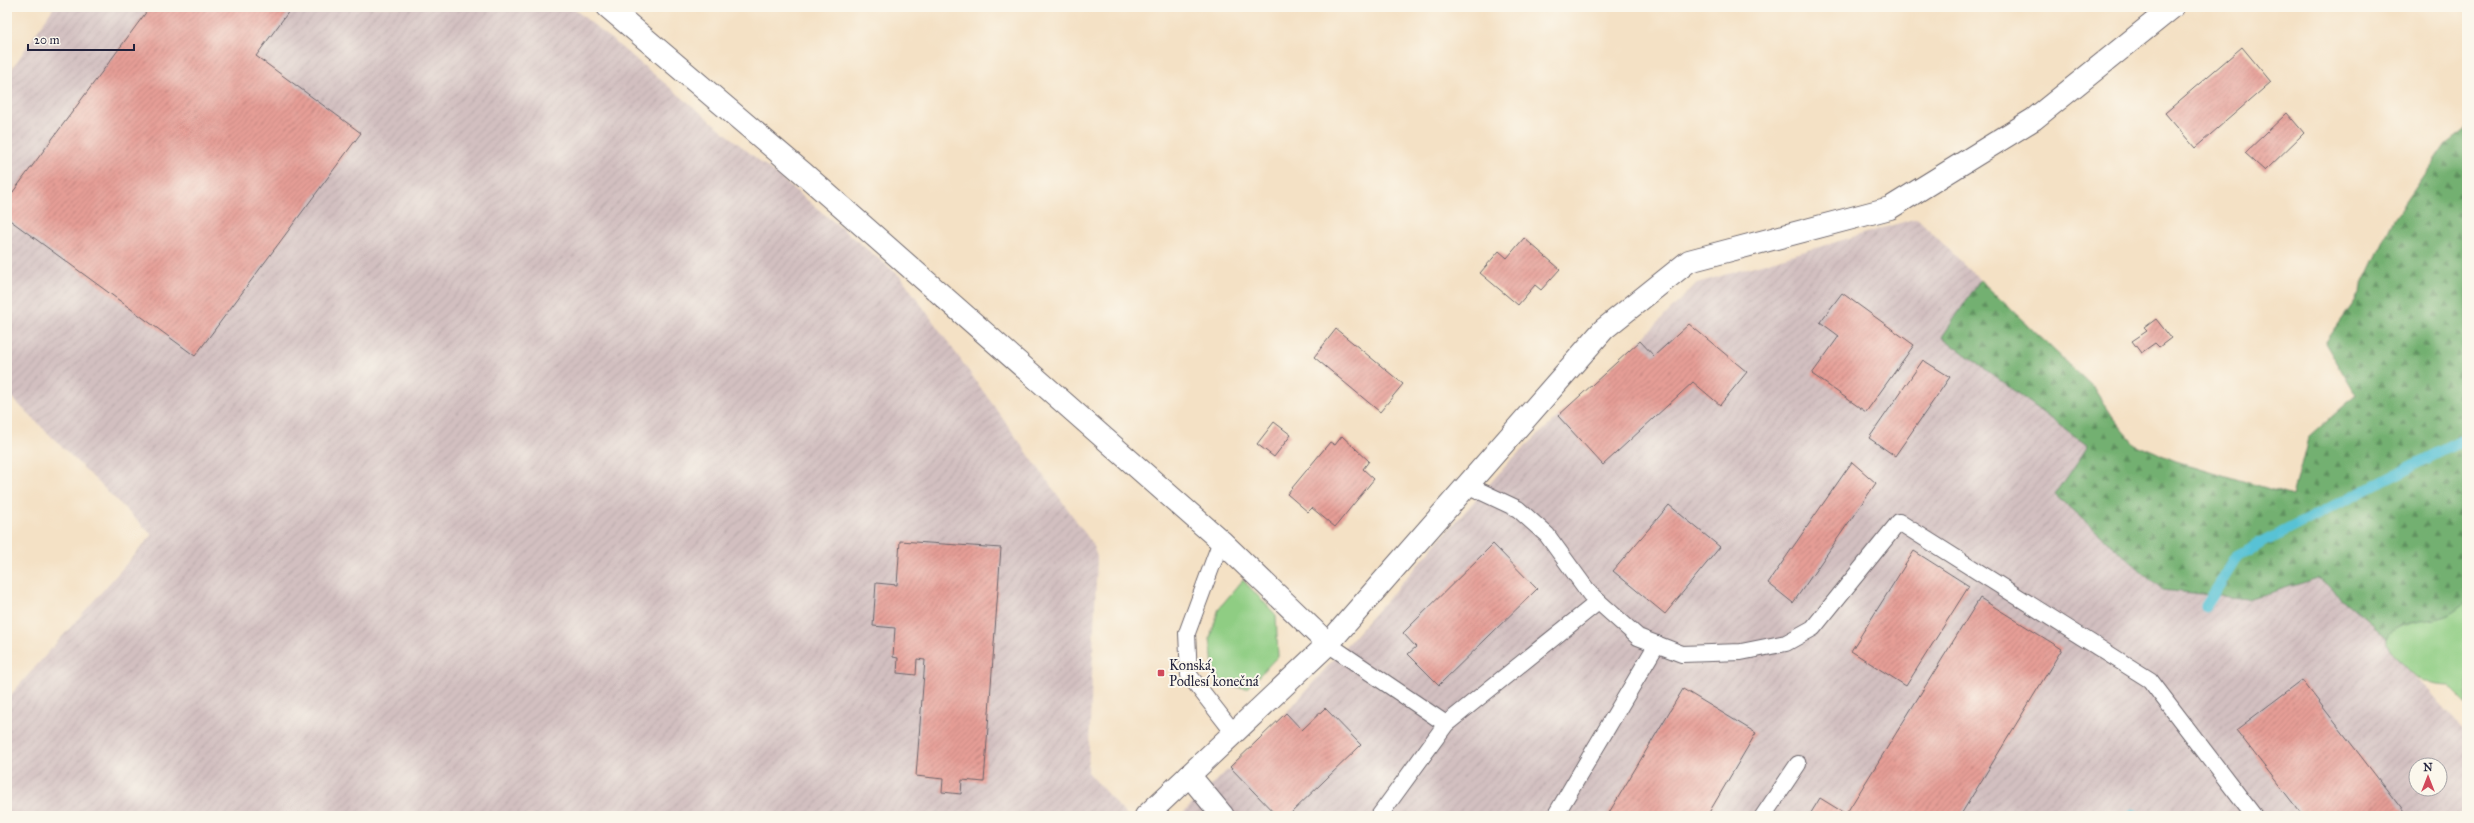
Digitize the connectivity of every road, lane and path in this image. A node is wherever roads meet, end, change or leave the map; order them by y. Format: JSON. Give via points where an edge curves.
{"nodes":[{"id":1,"x":608,"y":7,"type":"edge"},
{"id":2,"x":2173,"y":7,"type":"edge"},
{"id":3,"x":1467,"y":484,"type":"junction"},
{"id":4,"x":1220,"y":541,"type":"junction"},
{"id":5,"x":1598,"y":602,"type":"junction"},
{"id":6,"x":1328,"y":644,"type":"junction"},
{"id":7,"x":1657,"y":644,"type":"junction"},
{"id":8,"x":1446,"y":724,"type":"junction"},
{"id":9,"x":1234,"y":732,"type":"junction"},
{"id":10,"x":1798,"y":764,"type":"dead end"},
{"id":11,"x":1189,"y":775,"type":"junction"},
{"id":12,"x":1146,"y":816,"type":"edge"},
{"id":13,"x":1223,"y":816,"type":"edge"},
{"id":14,"x":1379,"y":816,"type":"edge"},
{"id":15,"x":1555,"y":816,"type":"edge"},
{"id":16,"x":1763,"y":816,"type":"edge"},
{"id":17,"x":2254,"y":816,"type":"edge"}],
"edges":[{"from":1,"to":4,"type":"street","via":[[803,173]]},
{"from":2,"to":3,"type":"street","via":[[2034,119],[1890,208],[1689,261],[1604,329]]},
{"from":3,"to":5,"type":"lane","via":[[1518,509],[1547,535]]},
{"from":3,"to":6,"type":"street"},
{"from":4,"to":6,"type":"street"},
{"from":4,"to":9,"type":"lane","via":[[1187,633],[1189,674]]},
{"from":5,"to":7,"type":"lane","via":[[1638,637]]},
{"from":5,"to":8,"type":"lane"},
{"from":6,"to":8,"type":"lane"},
{"from":6,"to":9,"type":"street"},
{"from":7,"to":15,"type":"lane"},
{"from":7,"to":17,"type":"lane","via":[[1682,654],[1741,652],[1786,643],[1813,628],[1899,522],[2150,680]]},
{"from":8,"to":14,"type":"lane"},
{"from":9,"to":11,"type":"street"},
{"from":10,"to":16,"type":"lane"},
{"from":11,"to":12,"type":"street"},
{"from":11,"to":13,"type":"street"}]}
